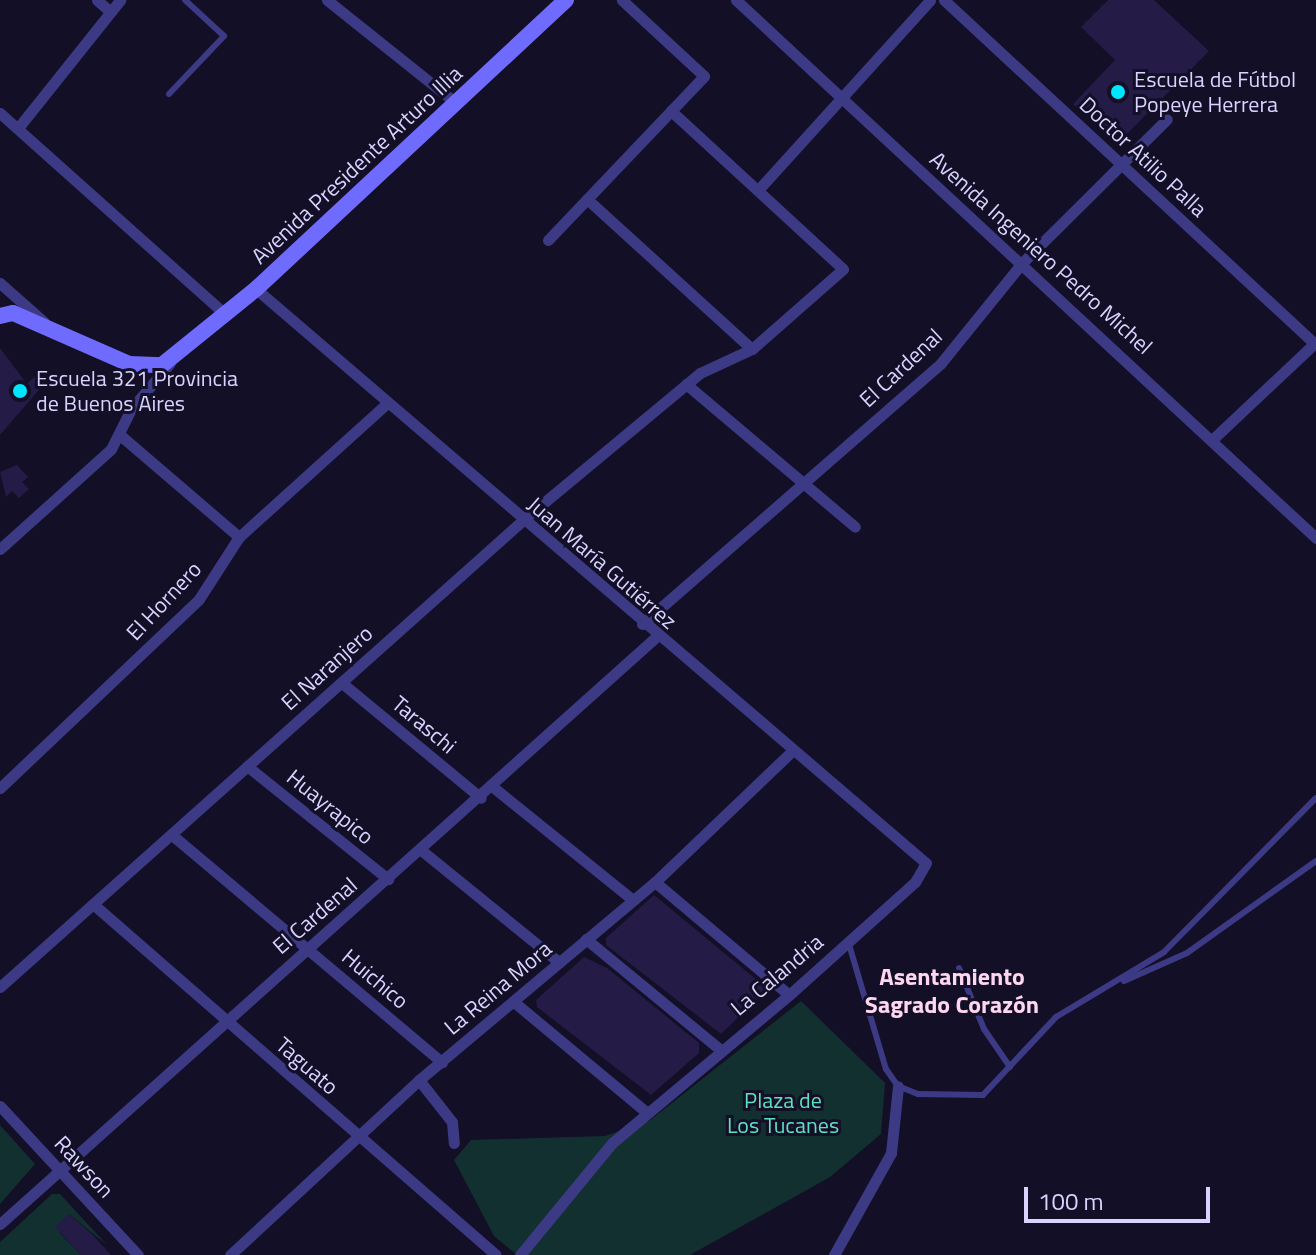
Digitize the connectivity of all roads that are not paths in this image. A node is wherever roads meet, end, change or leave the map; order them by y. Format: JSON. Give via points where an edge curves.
{"nodes":[{"id":1,"x":97,"y":0,"type":"edge"},
{"id":2,"x":120,"y":0,"type":"edge"},
{"id":3,"x":185,"y":0,"type":"edge"},
{"id":4,"x":327,"y":0,"type":"edge"},
{"id":5,"x":566,"y":0,"type":"edge"},
{"id":6,"x":622,"y":0,"type":"edge"},
{"id":7,"x":736,"y":0,"type":"edge"},
{"id":8,"x":930,"y":0,"type":"edge"},
{"id":9,"x":944,"y":0,"type":"edge"},
{"id":10,"x":111,"y":12,"type":"junction"},
{"id":11,"x":169,"y":94,"type":"dead end"},
{"id":12,"x":842,"y":98,"type":"junction"},
{"id":13,"x":456,"y":103,"type":"junction"},
{"id":14,"x":671,"y":111,"type":"junction"},
{"id":15,"x":0,"y":113,"type":"edge"},
{"id":16,"x":1167,"y":119,"type":"dead end"},
{"id":17,"x":18,"y":128,"type":"junction"},
{"id":18,"x":1123,"y":165,"type":"junction"},
{"id":19,"x":758,"y":190,"type":"junction"},
{"id":20,"x":587,"y":199,"type":"junction"},
{"id":21,"x":548,"y":240,"type":"dead end"},
{"id":22,"x":1022,"y":263,"type":"junction"},
{"id":23,"x":0,"y":283,"type":"edge"},
{"id":24,"x":256,"y":289,"type":"junction"},
{"id":25,"x":226,"y":315,"type":"junction"},
{"id":26,"x":0,"y":316,"type":"edge"},
{"id":27,"x":49,"y":327,"type":"junction"},
{"id":28,"x":1316,"y":343,"type":"edge"},
{"id":29,"x":752,"y":349,"type":"junction"},
{"id":30,"x":175,"y":358,"type":"junction"},
{"id":31,"x":686,"y":384,"type":"junction"},
{"id":32,"x":386,"y":404,"type":"junction"},
{"id":33,"x":120,"y":435,"type":"junction"},
{"id":34,"x":1214,"y":438,"type":"junction"},
{"id":35,"x":802,"y":483,"type":"junction"},
{"id":36,"x":523,"y":520,"type":"junction"},
{"id":37,"x":855,"y":527,"type":"dead end"},
{"id":38,"x":239,"y":537,"type":"junction"},
{"id":39,"x":1316,"y":538,"type":"edge"},
{"id":40,"x":0,"y":549,"type":"edge"},
{"id":41,"x":642,"y":624,"type":"junction"},
{"id":42,"x":656,"y":637,"type":"junction"},
{"id":43,"x":342,"y":683,"type":"junction"},
{"id":44,"x":791,"y":752,"type":"junction"},
{"id":45,"x":247,"y":766,"type":"junction"},
{"id":46,"x":493,"y":787,"type":"junction"},
{"id":47,"x":0,"y":788,"type":"edge"},
{"id":48,"x":481,"y":798,"type":"junction"},
{"id":49,"x":1316,"y":798,"type":"edge"},
{"id":50,"x":172,"y":835,"type":"junction"},
{"id":51,"x":421,"y":850,"type":"junction"},
{"id":52,"x":1316,"y":861,"type":"edge"},
{"id":53,"x":926,"y":863,"type":"joint"},
{"id":54,"x":388,"y":879,"type":"junction"},
{"id":55,"x":655,"y":882,"type":"junction"},
{"id":56,"x":632,"y":899,"type":"junction"},
{"id":57,"x":93,"y":904,"type":"junction"},
{"id":58,"x":586,"y":939,"type":"junction"},
{"id":59,"x":848,"y":941,"type":"junction"},
{"id":60,"x":308,"y":948,"type":"junction"},
{"id":61,"x":559,"y":962,"type":"junction"},
{"id":62,"x":959,"y":968,"type":"dead end"},
{"id":63,"x":1118,"y":982,"type":"junction"},
{"id":64,"x":0,"y":987,"type":"edge"},
{"id":65,"x":789,"y":995,"type":"junction"},
{"id":66,"x":514,"y":1002,"type":"junction"},
{"id":67,"x":225,"y":1021,"type":"junction"},
{"id":68,"x":718,"y":1048,"type":"junction"},
{"id":69,"x":442,"y":1062,"type":"junction"},
{"id":70,"x":1010,"y":1067,"type":"junction"},
{"id":71,"x":419,"y":1080,"type":"junction"},
{"id":72,"x":898,"y":1086,"type":"junction"},
{"id":73,"x":0,"y":1106,"type":"edge"},
{"id":74,"x":646,"y":1112,"type":"junction"},
{"id":75,"x":357,"y":1136,"type":"junction"},
{"id":76,"x":454,"y":1143,"type":"dead end"},
{"id":77,"x":61,"y":1171,"type":"junction"},
{"id":78,"x":0,"y":1224,"type":"edge"},
{"id":79,"x":491,"y":1254,"type":"edge"},
{"id":80,"x":138,"y":1255,"type":"edge"},
{"id":81,"x":230,"y":1255,"type":"edge"},
{"id":82,"x":520,"y":1255,"type":"edge"},
{"id":83,"x":834,"y":1255,"type":"edge"}],
"edges":[{"from":1,"to":10,"type":"street"},
{"from":2,"to":10,"type":"street"},
{"from":3,"to":11,"type":"lane","via":[[224,36]]},
{"from":4,"to":13,"type":"street"},
{"from":5,"to":13,"type":"street","name":"Avenida Presidente Arturo Illia"},
{"from":6,"to":14,"type":"street","via":[[704,76]]},
{"from":7,"to":12,"type":"street","name":"Avenida Ingeniero Pedro Michel"},
{"from":8,"to":12,"type":"street"},
{"from":9,"to":18,"type":"street","name":"Doctor Atilio Palla"},
{"from":10,"to":17,"type":"street"},
{"from":12,"to":19,"type":"street"},
{"from":12,"to":22,"type":"street","name":"Avenida Ingeniero Pedro Michel"},
{"from":13,"to":24,"type":"street","name":"Avenida Presidente Arturo Illia"},
{"from":14,"to":19,"type":"street"},
{"from":14,"to":20,"type":"street"},
{"from":15,"to":17,"type":"street"},
{"from":16,"to":18,"type":"street","name":"El Cardenal"},
{"from":17,"to":25,"type":"street"},
{"from":18,"to":22,"type":"street","name":"El Cardenal"},
{"from":18,"to":28,"type":"street","name":"Doctor Atilio Palla"},
{"from":19,"to":29,"type":"street","name":"El Naranjero","via":[[843,269]]},
{"from":20,"to":21,"type":"street"},
{"from":20,"to":29,"type":"street"},
{"from":22,"to":34,"type":"street","name":"Avenida Ingeniero Pedro Michel"},
{"from":22,"to":35,"type":"street","name":"El Cardenal","via":[[941,363]]},
{"from":23,"to":27,"type":"street"},
{"from":24,"to":25,"type":"street","name":"Avenida Presidente Arturo Illia"},
{"from":24,"to":32,"type":"street","name":"Juan María Gutiérrez"},
{"from":25,"to":30,"type":"street","name":"Avenida Presidente Arturo Illia"},
{"from":26,"to":27,"type":"street","via":[[13,313]]},
{"from":27,"to":30,"type":"street","via":[[129,364],[149,367]]},
{"from":28,"to":34,"type":"street"},
{"from":29,"to":31,"type":"street","name":"El Naranjero"},
{"from":30,"to":33,"type":"street","via":[[131,409]]},
{"from":31,"to":35,"type":"street"},
{"from":31,"to":36,"type":"street","name":"El Naranjero"},
{"from":32,"to":36,"type":"street","name":"Juan María Gutiérrez"},
{"from":32,"to":38,"type":"street","name":"El Hornero"},
{"from":33,"to":38,"type":"street"},
{"from":33,"to":40,"type":"street"},
{"from":34,"to":39,"type":"street","name":"Avenida Ingeniero Pedro Michel"},
{"from":35,"to":37,"type":"street"},
{"from":35,"to":41,"type":"street","name":"El Cardenal"},
{"from":36,"to":41,"type":"street","name":"Juan María Gutiérrez"},
{"from":36,"to":43,"type":"street","name":"El Naranjero"},
{"from":38,"to":47,"type":"street","name":"El Hornero","via":[[199,599]]},
{"from":41,"to":42,"type":"street","name":"Juan María Gutiérrez"},
{"from":42,"to":44,"type":"street","name":"Juan María Gutiérrez"},
{"from":42,"to":46,"type":"street","name":"El Cardenal"},
{"from":43,"to":45,"type":"street","name":"El Naranjero"},
{"from":43,"to":48,"type":"street","name":"Taraschi"},
{"from":44,"to":53,"type":"street","name":"Juan María Gutiérrez"},
{"from":44,"to":55,"type":"street","name":"La Reina Mora"},
{"from":45,"to":50,"type":"street","name":"El Naranjero"},
{"from":45,"to":54,"type":"street","name":"Huayrapico"},
{"from":46,"to":48,"type":"street","name":"El Cardenal"},
{"from":46,"to":56,"type":"street"},
{"from":48,"to":51,"type":"street","name":"El Cardenal"},
{"from":49,"to":63,"type":"lane","via":[[1164,952]]},
{"from":50,"to":57,"type":"street","name":"El Naranjero"},
{"from":50,"to":60,"type":"street","name":"Huichico"},
{"from":51,"to":54,"type":"street","name":"El Cardenal"},
{"from":51,"to":61,"type":"street"},
{"from":52,"to":63,"type":"lane","via":[[1187,953]]},
{"from":53,"to":59,"type":"street","name":"La Calandria","via":[[915,882]]},
{"from":54,"to":60,"type":"street","name":"El Cardenal"},
{"from":55,"to":56,"type":"street","name":"La Reina Mora"},
{"from":55,"to":65,"type":"street"},
{"from":56,"to":58,"type":"street","name":"La Reina Mora"},
{"from":57,"to":64,"type":"street","name":"El Naranjero"},
{"from":57,"to":67,"type":"street","name":"Taguato"},
{"from":58,"to":61,"type":"street","name":"La Reina Mora"},
{"from":58,"to":68,"type":"street"},
{"from":59,"to":65,"type":"street","name":"La Calandria"},
{"from":59,"to":72,"type":"lane","via":[[886,1069]]},
{"from":60,"to":67,"type":"street","name":"El Cardenal"},
{"from":60,"to":69,"type":"street","name":"Huichico"},
{"from":61,"to":66,"type":"street","name":"La Reina Mora"},
{"from":62,"to":70,"type":"lane","via":[[984,1029]]},
{"from":63,"to":70,"type":"lane","via":[[1056,1017]]},
{"from":65,"to":68,"type":"street","name":"La Calandria"},
{"from":66,"to":69,"type":"street","name":"La Reina Mora"},
{"from":66,"to":74,"type":"street"},
{"from":67,"to":75,"type":"street","name":"Taguato"},
{"from":67,"to":77,"type":"street","name":"El Cardenal"},
{"from":68,"to":74,"type":"street","name":"La Calandria"},
{"from":69,"to":71,"type":"street","name":"La Reina Mora"},
{"from":70,"to":72,"type":"lane","via":[[983,1095],[969,1098]]},
{"from":71,"to":75,"type":"street","name":"La Reina Mora"},
{"from":71,"to":76,"type":"street","via":[[452,1122]]},
{"from":72,"to":83,"type":"street","via":[[891,1153]]},
{"from":73,"to":77,"type":"street","name":"Rawson"},
{"from":74,"to":82,"type":"street","name":"La Calandria","via":[[612,1143]]},
{"from":75,"to":79,"type":"street","name":"Taguato"},
{"from":75,"to":81,"type":"street","name":"La Reina Mora"},
{"from":77,"to":78,"type":"street","name":"El Cardenal"},
{"from":77,"to":80,"type":"street","name":"Rawson"}]}
